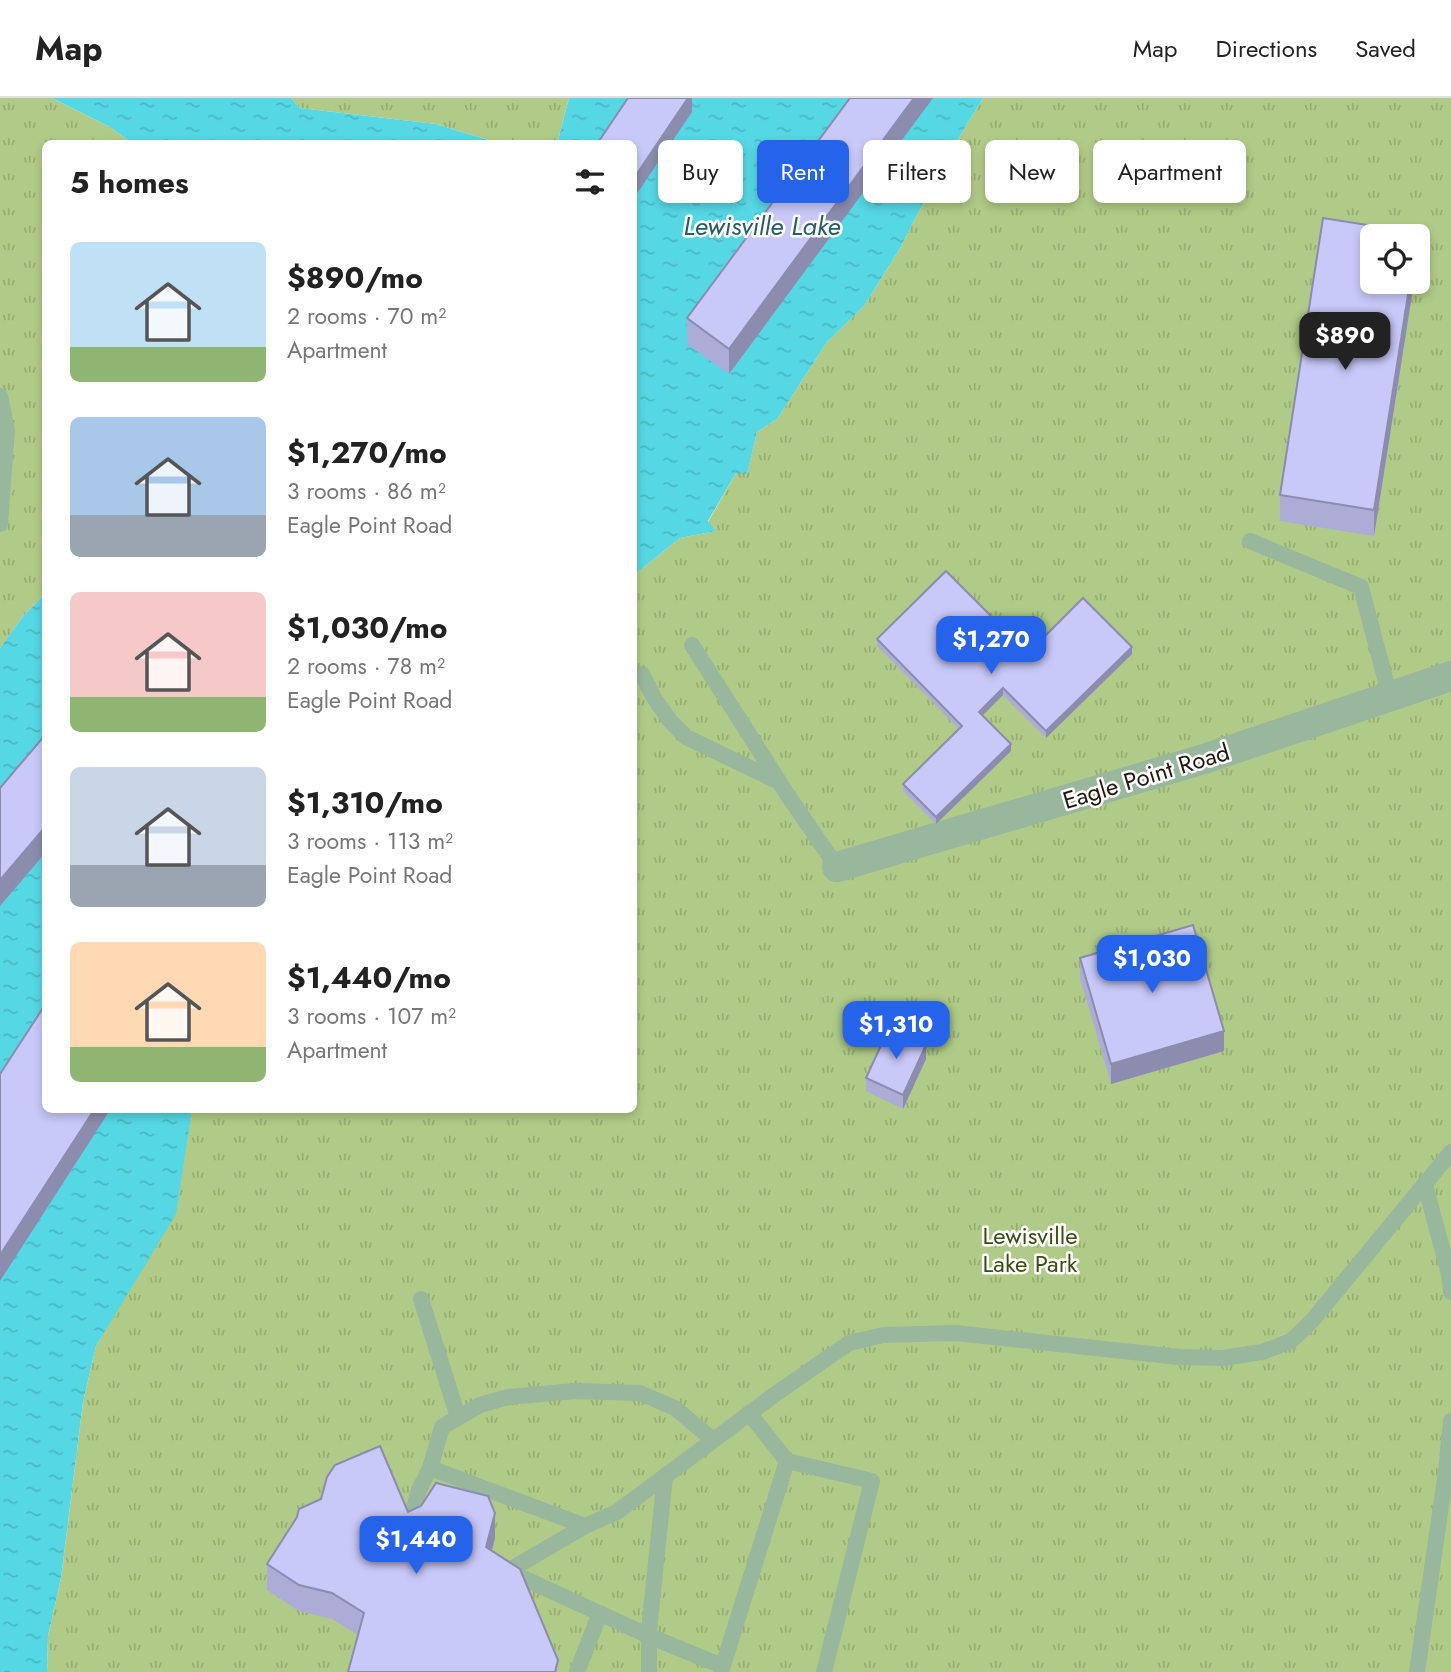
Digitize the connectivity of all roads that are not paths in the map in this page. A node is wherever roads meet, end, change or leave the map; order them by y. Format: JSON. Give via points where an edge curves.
{"nodes":[{"id":1,"x":0,"y":396,"type":"edge"},
{"id":2,"x":0,"y":524,"type":"edge"},
{"id":3,"x":1250,"y":541,"type":"dead end"},
{"id":4,"x":692,"y":645,"type":"dead end"},
{"id":5,"x":642,"y":674,"type":"dead end"},
{"id":6,"x":1451,"y":676,"type":"edge"},
{"id":7,"x":1390,"y":697,"type":"junction"},
{"id":8,"x":779,"y":782,"type":"junction"},
{"id":9,"x":837,"y":867,"type":"joint"},
{"id":10,"x":1451,"y":1152,"type":"edge"},
{"id":11,"x":1425,"y":1185,"type":"junction"},
{"id":12,"x":1451,"y":1292,"type":"edge"},
{"id":13,"x":421,"y":1299,"type":"dead end"},
{"id":14,"x":749,"y":1413,"type":"junction"},
{"id":15,"x":458,"y":1417,"type":"junction"},
{"id":16,"x":1451,"y":1421,"type":"edge"},
{"id":17,"x":713,"y":1440,"type":"junction"},
{"id":18,"x":787,"y":1461,"type":"junction"},
{"id":19,"x":430,"y":1468,"type":"junction"},
{"id":20,"x":665,"y":1476,"type":"junction"},
{"id":21,"x":585,"y":1526,"type":"junction"},
{"id":22,"x":424,"y":1528,"type":"edge"},
{"id":23,"x":489,"y":1563,"type":"edge"},
{"id":24,"x":508,"y":1571,"type":"junction"},
{"id":25,"x":600,"y":1613,"type":"junction"},
{"id":26,"x":649,"y":1636,"type":"junction"},
{"id":27,"x":721,"y":1669,"type":"edge"},
{"id":28,"x":577,"y":1672,"type":"edge"},
{"id":29,"x":649,"y":1672,"type":"edge"},
{"id":30,"x":824,"y":1672,"type":"edge"},
{"id":31,"x":1417,"y":1672,"type":"edge"}],
"edges":[{"from":1,"to":2,"type":"lane","via":[[7,430]]},
{"from":3,"to":7,"type":"lane","via":[[1361,587]]},
{"from":4,"to":8,"type":"lane"},
{"from":5,"to":8,"type":"lane","via":[[654,698],[686,737]]},
{"from":6,"to":7,"type":"street","name":"Eagle Point Road"},
{"from":7,"to":9,"type":"street","name":"Eagle Point Road","via":[[1204,759]]},
{"from":8,"to":9,"type":"lane"},
{"from":10,"to":11,"type":"lane"},
{"from":11,"to":12,"type":"lane"},
{"from":11,"to":14,"type":"lane","via":[[1311,1322],[1291,1341],[1262,1353],[1179,1357],[954,1334],[883,1335],[849,1343]]},
{"from":13,"to":15,"type":"lane"},
{"from":14,"to":17,"type":"lane"},
{"from":14,"to":18,"type":"lane"},
{"from":15,"to":17,"type":"lane","via":[[508,1397],[575,1391],[640,1393],[675,1408]]},
{"from":15,"to":19,"type":"lane","via":[[442,1427]]},
{"from":16,"to":31,"type":"lane"},
{"from":17,"to":20,"type":"lane"},
{"from":18,"to":27,"type":"lane"},
{"from":18,"to":30,"type":"lane","via":[[872,1481]]},
{"from":19,"to":21,"type":"lane"},
{"from":19,"to":22,"type":"lane","via":[[413,1511]]},
{"from":20,"to":21,"type":"lane","via":[[617,1512]]},
{"from":20,"to":26,"type":"lane"},
{"from":21,"to":24,"type":"lane"},
{"from":23,"to":24,"type":"lane"},
{"from":24,"to":25,"type":"lane"},
{"from":25,"to":26,"type":"lane"},
{"from":25,"to":28,"type":"lane"},
{"from":26,"to":27,"type":"lane"},
{"from":26,"to":29,"type":"lane"}]}
